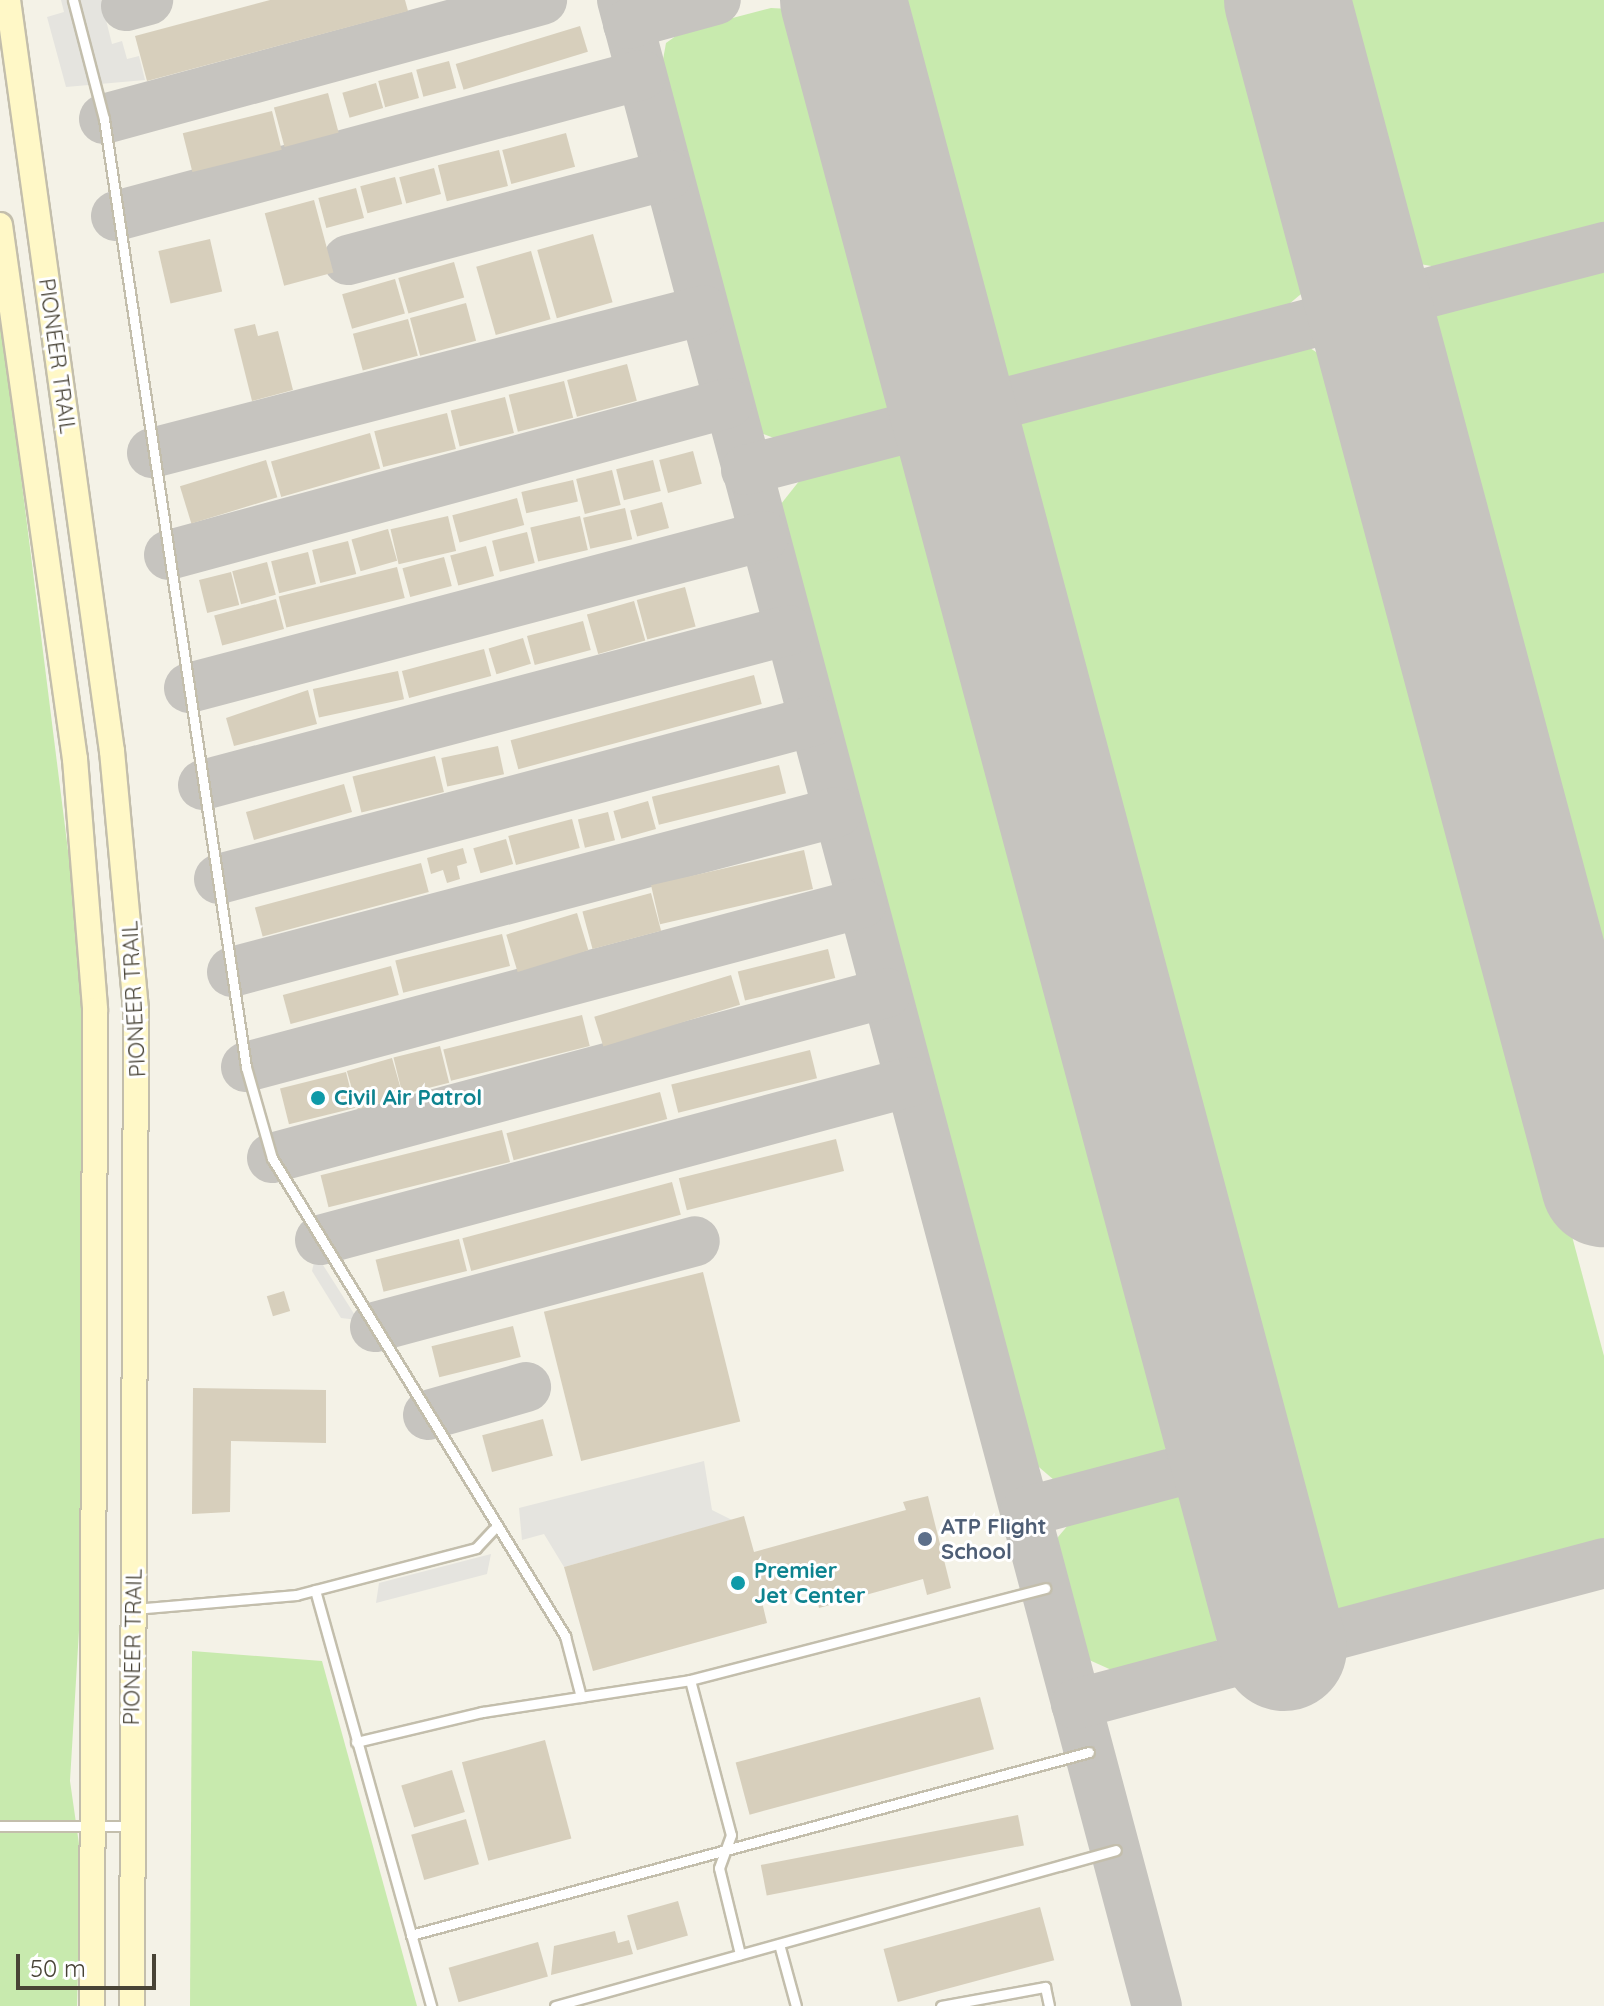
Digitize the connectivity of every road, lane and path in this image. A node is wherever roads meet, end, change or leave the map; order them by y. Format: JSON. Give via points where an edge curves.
{"nodes":[{"id":1,"x":8,"y":0,"type":"edge"},
{"id":2,"x":73,"y":0,"type":"edge"},
{"id":3,"x":0,"y":225,"type":"edge"},
{"id":4,"x":493,"y":1530,"type":"junction"},
{"id":5,"x":1045,"y":1588,"type":"dead end"},
{"id":6,"x":315,"y":1590,"type":"junction"},
{"id":7,"x":134,"y":1609,"type":"junction"},
{"id":8,"x":690,"y":1680,"type":"junction"},
{"id":9,"x":581,"y":1697,"type":"junction"},
{"id":10,"x":356,"y":1742,"type":"junction"},
{"id":11,"x":1089,"y":1752,"type":"dead end"},
{"id":12,"x":93,"y":1823,"type":"junction"},
{"id":13,"x":0,"y":1826,"type":"edge"},
{"id":14,"x":131,"y":1826,"type":"junction"},
{"id":15,"x":1116,"y":1850,"type":"dead end"},
{"id":16,"x":721,"y":1854,"type":"junction"},
{"id":17,"x":411,"y":1935,"type":"junction"},
{"id":18,"x":779,"y":1944,"type":"junction"},
{"id":19,"x":740,"y":1954,"type":"junction"},
{"id":20,"x":92,"y":2006,"type":"edge"},
{"id":21,"x":132,"y":2006,"type":"edge"},
{"id":22,"x":431,"y":2006,"type":"edge"},
{"id":23,"x":555,"y":2006,"type":"edge"},
{"id":24,"x":796,"y":2006,"type":"edge"},
{"id":25,"x":941,"y":2006,"type":"edge"},
{"id":26,"x":1049,"y":2006,"type":"edge"}],
"edges":[{"from":1,"to":7,"type":"main road","name":"PIONEER TRAIL","via":[[130,921],[141,1177]]},
{"from":2,"to":4,"type":"lane","via":[[104,119],[246,1067],[272,1158]]},
{"from":3,"to":12,"type":"main road","name":"PIONEER TRAIL","via":[[75,759],[94,996]]},
{"from":4,"to":6,"type":"lane","via":[[476,1548]]},
{"from":4,"to":9,"type":"lane","via":[[565,1636]]},
{"from":5,"to":8,"type":"lane"},
{"from":6,"to":7,"type":"lane","via":[[233,1605]]},
{"from":6,"to":10,"type":"lane"},
{"from":7,"to":14,"type":"main road","name":"PIONEER TRAIL"},
{"from":8,"to":9,"type":"lane"},
{"from":8,"to":16,"type":"lane","via":[[731,1835]]},
{"from":9,"to":10,"type":"lane"},
{"from":10,"to":17,"type":"lane"},
{"from":11,"to":16,"type":"lane"},
{"from":12,"to":13,"type":"lane"},
{"from":12,"to":14,"type":"lane"},
{"from":12,"to":20,"type":"main road","name":"PIONEER TRAIL"},
{"from":14,"to":21,"type":"main road","name":"PIONEER TRAIL"},
{"from":15,"to":18,"type":"lane"},
{"from":16,"to":17,"type":"lane"},
{"from":16,"to":19,"type":"lane"},
{"from":17,"to":22,"type":"lane"},
{"from":18,"to":19,"type":"lane"},
{"from":18,"to":24,"type":"lane"},
{"from":19,"to":23,"type":"lane"},
{"from":25,"to":26,"type":"lane","via":[[1045,1987]]}]}
